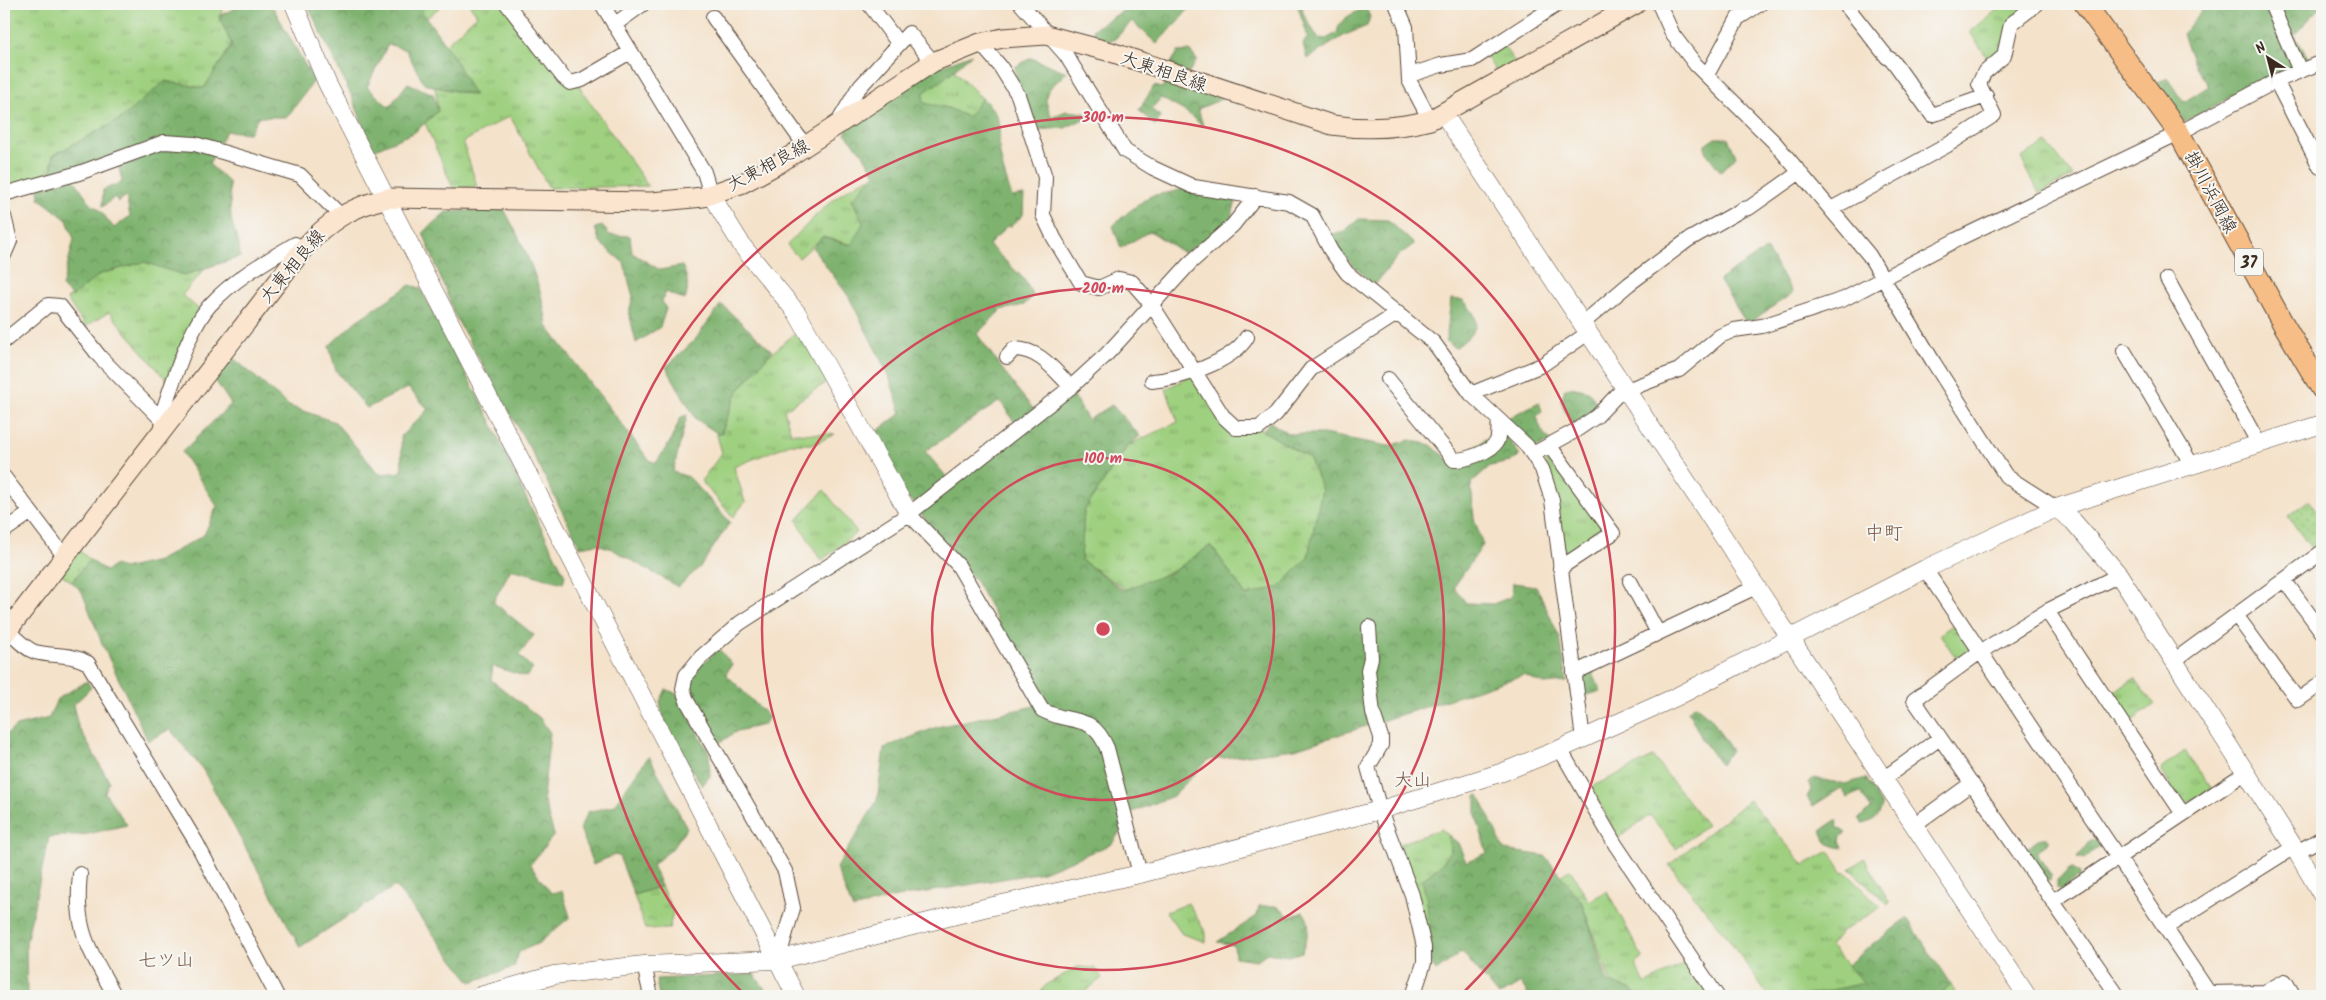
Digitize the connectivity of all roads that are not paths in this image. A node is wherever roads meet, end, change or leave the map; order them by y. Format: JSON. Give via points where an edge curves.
{"nodes":[{"id":1,"x":294,"y":4,"type":"edge"},
{"id":2,"x":507,"y":4,"type":"edge"},
{"id":3,"x":602,"y":4,"type":"edge"},
{"id":4,"x":643,"y":4,"type":"edge"},
{"id":5,"x":868,"y":4,"type":"edge"},
{"id":6,"x":1021,"y":4,"type":"edge"},
{"id":7,"x":1396,"y":4,"type":"edge"},
{"id":8,"x":1558,"y":4,"type":"edge"},
{"id":9,"x":1636,"y":4,"type":"edge"},
{"id":10,"x":1659,"y":4,"type":"edge"},
{"id":11,"x":1760,"y":4,"type":"edge"},
{"id":12,"x":1852,"y":4,"type":"edge"},
{"id":13,"x":2085,"y":4,"type":"edge"},
{"id":14,"x":2271,"y":4,"type":"edge"},
{"id":15,"x":2031,"y":6,"type":"edge"},
{"id":16,"x":713,"y":17,"type":"dead end"},
{"id":17,"x":614,"y":25,"type":"junction"},
{"id":18,"x":1046,"y":35,"type":"junction"},
{"id":19,"x":980,"y":43,"type":"junction"},
{"id":20,"x":899,"y":44,"type":"junction"},
{"id":21,"x":630,"y":52,"type":"junction"},
{"id":22,"x":933,"y":62,"type":"junction"},
{"id":23,"x":2322,"y":62,"type":"edge"},
{"id":24,"x":2300,"y":71,"type":"junction"},
{"id":25,"x":1410,"y":75,"type":"junction"},
{"id":26,"x":1707,"y":75,"type":"junction"},
{"id":27,"x":2276,"y":81,"type":"junction"},
{"id":28,"x":1986,"y":96,"type":"junction"},
{"id":29,"x":1437,"y":116,"type":"junction"},
{"id":30,"x":835,"y":127,"type":"junction"},
{"id":31,"x":2179,"y":133,"type":"junction"},
{"id":32,"x":806,"y":147,"type":"junction"},
{"id":33,"x":2320,"y":168,"type":"dead end"},
{"id":34,"x":1800,"y":172,"type":"junction"},
{"id":35,"x":4,"y":194,"type":"edge"},
{"id":36,"x":711,"y":195,"type":"junction"},
{"id":37,"x":1256,"y":196,"type":"junction"},
{"id":38,"x":388,"y":198,"type":"junction"},
{"id":39,"x":1831,"y":209,"type":"junction"},
{"id":40,"x":340,"y":215,"type":"junction"},
{"id":41,"x":4,"y":216,"type":"edge"},
{"id":42,"x":303,"y":249,"type":"junction"},
{"id":43,"x":4,"y":255,"type":"edge"},
{"id":44,"x":1884,"y":276,"type":"junction"},
{"id":45,"x":2166,"y":279,"type":"dead end"},
{"id":46,"x":1152,"y":305,"type":"junction"},
{"id":47,"x":1398,"y":313,"type":"junction"},
{"id":48,"x":1585,"y":329,"type":"junction"},
{"id":49,"x":1247,"y":337,"type":"dead end"},
{"id":50,"x":4,"y":341,"type":"edge"},
{"id":51,"x":2124,"y":351,"type":"dead end"},
{"id":52,"x":1007,"y":357,"type":"dead end"},
{"id":53,"x":1194,"y":370,"type":"junction"},
{"id":54,"x":1388,"y":379,"type":"dead end"},
{"id":55,"x":1152,"y":381,"type":"dead end"},
{"id":56,"x":1071,"y":387,"type":"junction"},
{"id":57,"x":2322,"y":390,"type":"edge"},
{"id":58,"x":1626,"y":391,"type":"junction"},
{"id":59,"x":1471,"y":394,"type":"junction"},
{"id":60,"x":170,"y":421,"type":"junction"},
{"id":61,"x":1499,"y":421,"type":"junction"},
{"id":62,"x":2322,"y":424,"type":"edge"},
{"id":63,"x":2259,"y":444,"type":"junction"},
{"id":64,"x":1549,"y":445,"type":"junction"},
{"id":65,"x":1533,"y":454,"type":"junction"},
{"id":66,"x":2192,"y":465,"type":"junction"},
{"id":67,"x":4,"y":477,"type":"edge"},
{"id":68,"x":2056,"y":508,"type":"junction"},
{"id":69,"x":30,"y":513,"type":"junction"},
{"id":70,"x":909,"y":514,"type":"junction"},
{"id":71,"x":4,"y":531,"type":"edge"},
{"id":72,"x":2322,"y":552,"type":"edge"},
{"id":73,"x":65,"y":557,"type":"junction"},
{"id":74,"x":1560,"y":568,"type":"junction"},
{"id":75,"x":1925,"y":569,"type":"junction"},
{"id":76,"x":2119,"y":575,"type":"junction"},
{"id":77,"x":2284,"y":580,"type":"junction"},
{"id":78,"x":1630,"y":581,"type":"dead end"},
{"id":79,"x":1756,"y":587,"type":"junction"},
{"id":80,"x":2047,"y":611,"type":"junction"},
{"id":81,"x":2236,"y":615,"type":"junction"},
{"id":82,"x":1369,"y":627,"type":"dead end"},
{"id":83,"x":6,"y":632,"type":"edge"},
{"id":84,"x":2322,"y":632,"type":"edge"},
{"id":85,"x":1658,"y":633,"type":"junction"},
{"id":86,"x":1790,"y":638,"type":"junction"},
{"id":87,"x":1980,"y":652,"type":"junction"},
{"id":88,"x":2175,"y":660,"type":"junction"},
{"id":89,"x":1574,"y":673,"type":"junction"},
{"id":90,"x":2322,"y":683,"type":"edge"},
{"id":91,"x":1940,"y":738,"type":"junction"},
{"id":92,"x":1583,"y":739,"type":"junction"},
{"id":93,"x":1560,"y":749,"type":"junction"},
{"id":94,"x":2245,"y":773,"type":"junction"},
{"id":95,"x":1884,"y":779,"type":"junction"},
{"id":96,"x":1972,"y":783,"type":"junction"},
{"id":97,"x":1380,"y":810,"type":"junction"},
{"id":98,"x":2184,"y":814,"type":"junction"},
{"id":99,"x":1914,"y":825,"type":"junction"},
{"id":100,"x":2322,"y":838,"type":"edge"},
{"id":101,"x":2296,"y":849,"type":"junction"},
{"id":102,"x":2118,"y":857,"type":"junction"},
{"id":103,"x":80,"y":874,"type":"dead end"},
{"id":104,"x":1140,"y":874,"type":"junction"},
{"id":105,"x":2322,"y":895,"type":"edge"},
{"id":106,"x":2053,"y":901,"type":"junction"},
{"id":107,"x":2165,"y":928,"type":"junction"},
{"id":108,"x":778,"y":960,"type":"junction"},
{"id":109,"x":644,"y":965,"type":"junction"},
{"id":110,"x":2210,"y":995,"type":"edge"},
{"id":111,"x":115,"y":996,"type":"edge"},
{"id":112,"x":277,"y":996,"type":"edge"},
{"id":113,"x":480,"y":996,"type":"edge"},
{"id":114,"x":651,"y":996,"type":"edge"},
{"id":115,"x":796,"y":996,"type":"edge"},
{"id":116,"x":1413,"y":996,"type":"edge"},
{"id":117,"x":1717,"y":996,"type":"edge"},
{"id":118,"x":2026,"y":996,"type":"edge"},
{"id":119,"x":2118,"y":996,"type":"edge"},
{"id":120,"x":2294,"y":996,"type":"edge"}],
"edges":[{"from":1,"to":38,"type":"street","via":[[327,83]]},
{"from":2,"to":21,"type":"street","via":[[570,83],[582,80]]},
{"from":3,"to":17,"type":"street"},
{"from":4,"to":17,"type":"street"},
{"from":5,"to":20,"type":"street"},
{"from":6,"to":18,"type":"street"},
{"from":7,"to":25,"type":"street","via":[[1406,27]]},
{"from":8,"to":25,"type":"street","via":[[1472,60]]},
{"from":9,"to":29,"type":"main road","name":"大東相良線"},
{"from":10,"to":26,"type":"street","via":[[1673,35]]},
{"from":11,"to":26,"type":"street","via":[[1738,18]]},
{"from":12,"to":28,"type":"street","via":[[1848,8],[1893,61],[1932,115]]},
{"from":13,"to":31,"type":"main road","name":"掛川浜岡線","number":"37"},
{"from":14,"to":24,"type":"street"},
{"from":15,"to":28,"type":"street","via":[[2011,24],[2004,56],[1984,74],[1979,84]]},
{"from":16,"to":32,"type":"street"},
{"from":17,"to":21,"type":"street"},
{"from":18,"to":19,"type":"main road","name":"大東相良線"},
{"from":18,"to":29,"type":"main road","name":"大東相良線","via":[[1111,52],[1332,125],[1385,129]]},
{"from":18,"to":37,"type":"street","via":[[1066,55],[1125,151],[1194,187]]},
{"from":19,"to":22,"type":"main road","name":"大東相良線"},
{"from":19,"to":46,"type":"street","via":[[1000,66],[1018,95],[1045,177],[1043,215],[1081,283],[1099,288],[1119,279],[1132,282]]},
{"from":20,"to":22,"type":"street","via":[[909,34]]},
{"from":20,"to":30,"type":"street","via":[[857,90]]},
{"from":21,"to":36,"type":"street","via":[[704,172]]},
{"from":22,"to":30,"type":"main road","name":"大東相良線"},
{"from":23,"to":24,"type":"street"},
{"from":24,"to":27,"type":"street"},
{"from":25,"to":29,"type":"street","via":[[1409,80]]},
{"from":26,"to":34,"type":"street"},
{"from":27,"to":31,"type":"street"},
{"from":27,"to":33,"type":"street"},
{"from":28,"to":39,"type":"street","via":[[1994,115],[1946,146]]},
{"from":29,"to":48,"type":"street"},
{"from":30,"to":32,"type":"main road","name":"大東相良線"},
{"from":31,"to":44,"type":"street"},
{"from":31,"to":57,"type":"main road","name":"掛川浜岡線","number":"37"},
{"from":32,"to":36,"type":"main road","name":"大東相良線","via":[[743,183]]},
{"from":34,"to":39,"type":"street"},
{"from":34,"to":48,"type":"street","via":[[1749,208],[1688,240],[1629,284]]},
{"from":35,"to":40,"type":"street","via":[[172,142],[195,144],[300,175]]},
{"from":36,"to":38,"type":"main road","name":"大東相良線","via":[[652,202]]},
{"from":36,"to":70,"type":"street","via":[[743,247],[797,312]]},
{"from":37,"to":46,"type":"street","via":[[1233,226],[1190,263]]},
{"from":37,"to":47,"type":"street","via":[[1289,202],[1312,215],[1331,252],[1347,273]]},
{"from":38,"to":40,"type":"main road","name":"大東相良線"},
{"from":38,"to":108,"type":"street"},
{"from":39,"to":44,"type":"street"},
{"from":40,"to":42,"type":"main road","name":"大東相良線"},
{"from":41,"to":43,"type":"street","via":[[10,241]]},
{"from":42,"to":60,"type":"main road","name":"大東相良線"},
{"from":42,"to":60,"type":"street","via":[[295,244],[234,282],[210,305],[176,371],[164,408]]},
{"from":44,"to":58,"type":"street","via":[[1844,299],[1720,336],[1679,370]]},
{"from":44,"to":68,"type":"street","via":[[1934,363],[2006,476]]},
{"from":45,"to":63,"type":"street"},
{"from":46,"to":53,"type":"street"},
{"from":46,"to":56,"type":"street"},
{"from":47,"to":53,"type":"street","via":[[1311,369],[1276,414],[1259,428],[1236,428],[1223,416]]},
{"from":47,"to":59,"type":"street","via":[[1434,343]]},
{"from":48,"to":58,"type":"street"},
{"from":48,"to":59,"type":"street","via":[[1542,365]]},
{"from":49,"to":53,"type":"street","via":[[1238,349]]},
{"from":50,"to":60,"type":"street","via":[[48,305],[60,306],[100,357]]},
{"from":51,"to":66,"type":"street"},
{"from":52,"to":56,"type":"street","via":[[1014,349],[1026,349],[1037,354]]},
{"from":53,"to":55,"type":"street","via":[[1170,379]]},
{"from":54,"to":61,"type":"street","via":[[1454,460],[1468,459],[1493,446],[1497,441]]},
{"from":56,"to":70,"type":"street"},
{"from":58,"to":64,"type":"street","via":[[1611,398],[1590,421]]},
{"from":58,"to":79,"type":"street"},
{"from":59,"to":61,"type":"street"},
{"from":60,"to":73,"type":"main road","name":"大東相良線"},
{"from":61,"to":65,"type":"street"},
{"from":62,"to":63,"type":"street"},
{"from":63,"to":66,"type":"street"},
{"from":64,"to":65,"type":"street"},
{"from":64,"to":74,"type":"street","via":[[1613,533]]},
{"from":65,"to":74,"type":"street","via":[[1547,481],[1552,500]]},
{"from":66,"to":68,"type":"street"},
{"from":67,"to":69,"type":"street"},
{"from":68,"to":75,"type":"street"},
{"from":68,"to":76,"type":"street","via":[[2073,521]]},
{"from":69,"to":71,"type":"street"},
{"from":69,"to":73,"type":"street"},
{"from":70,"to":104,"type":"street","via":[[958,565],[1042,710],[1053,716],[1092,725],[1101,735]]},
{"from":70,"to":108,"type":"street","via":[[740,623],[701,657],[686,675],[683,690],[687,700],[785,871],[793,908]]},
{"from":72,"to":77,"type":"street"},
{"from":73,"to":83,"type":"main road","name":"大東相良線"},
{"from":74,"to":89,"type":"street"},
{"from":75,"to":86,"type":"street"},
{"from":75,"to":87,"type":"street"},
{"from":76,"to":80,"type":"street"},
{"from":76,"to":88,"type":"street"},
{"from":77,"to":81,"type":"street"},
{"from":77,"to":84,"type":"street"},
{"from":78,"to":85,"type":"street"},
{"from":79,"to":85,"type":"street"},
{"from":79,"to":86,"type":"street"},
{"from":80,"to":87,"type":"street"},
{"from":80,"to":98,"type":"street"},
{"from":81,"to":88,"type":"street"},
{"from":81,"to":90,"type":"street","via":[[2298,700]]},
{"from":82,"to":97,"type":"street","via":[[1371,658],[1368,670],[1373,713],[1381,737],[1368,766]]},
{"from":83,"to":112,"type":"street","via":[[35,652],[77,656],[88,663],[196,842]]},
{"from":85,"to":89,"type":"street"},
{"from":86,"to":92,"type":"street","via":[[1676,697]]},
{"from":86,"to":95,"type":"street"},
{"from":87,"to":91,"type":"street","via":[[1914,700]]},
{"from":87,"to":102,"type":"street"},
{"from":88,"to":94,"type":"street"},
{"from":89,"to":92,"type":"street"},
{"from":91,"to":95,"type":"street"},
{"from":91,"to":96,"type":"street"},
{"from":92,"to":93,"type":"street"},
{"from":93,"to":97,"type":"street","via":[[1503,772]]},
{"from":93,"to":117,"type":"street","via":[[1614,844]]},
{"from":94,"to":98,"type":"street"},
{"from":94,"to":101,"type":"street"},
{"from":95,"to":99,"type":"street"},
{"from":96,"to":99,"type":"street"},
{"from":96,"to":106,"type":"street"},
{"from":97,"to":104,"type":"street"},
{"from":97,"to":116,"type":"street","via":[[1412,895],[1424,948],[1424,963]]},
{"from":98,"to":102,"type":"street"},
{"from":99,"to":118,"type":"street"},
{"from":100,"to":101,"type":"street"},
{"from":101,"to":105,"type":"street"},
{"from":101,"to":107,"type":"street"},
{"from":102,"to":106,"type":"street"},
{"from":102,"to":107,"type":"street"},
{"from":103,"to":111,"type":"street","via":[[77,902],[80,923],[85,940]]},
{"from":104,"to":108,"type":"street","via":[[984,908]]},
{"from":106,"to":119,"type":"street"},
{"from":107,"to":110,"type":"street"},
{"from":108,"to":109,"type":"street"},
{"from":108,"to":115,"type":"street"},
{"from":109,"to":113,"type":"street","via":[[554,975]]},
{"from":109,"to":114,"type":"street"},
{"from":110,"to":120,"type":"street","via":[[2265,992],[2285,981]]}]}
